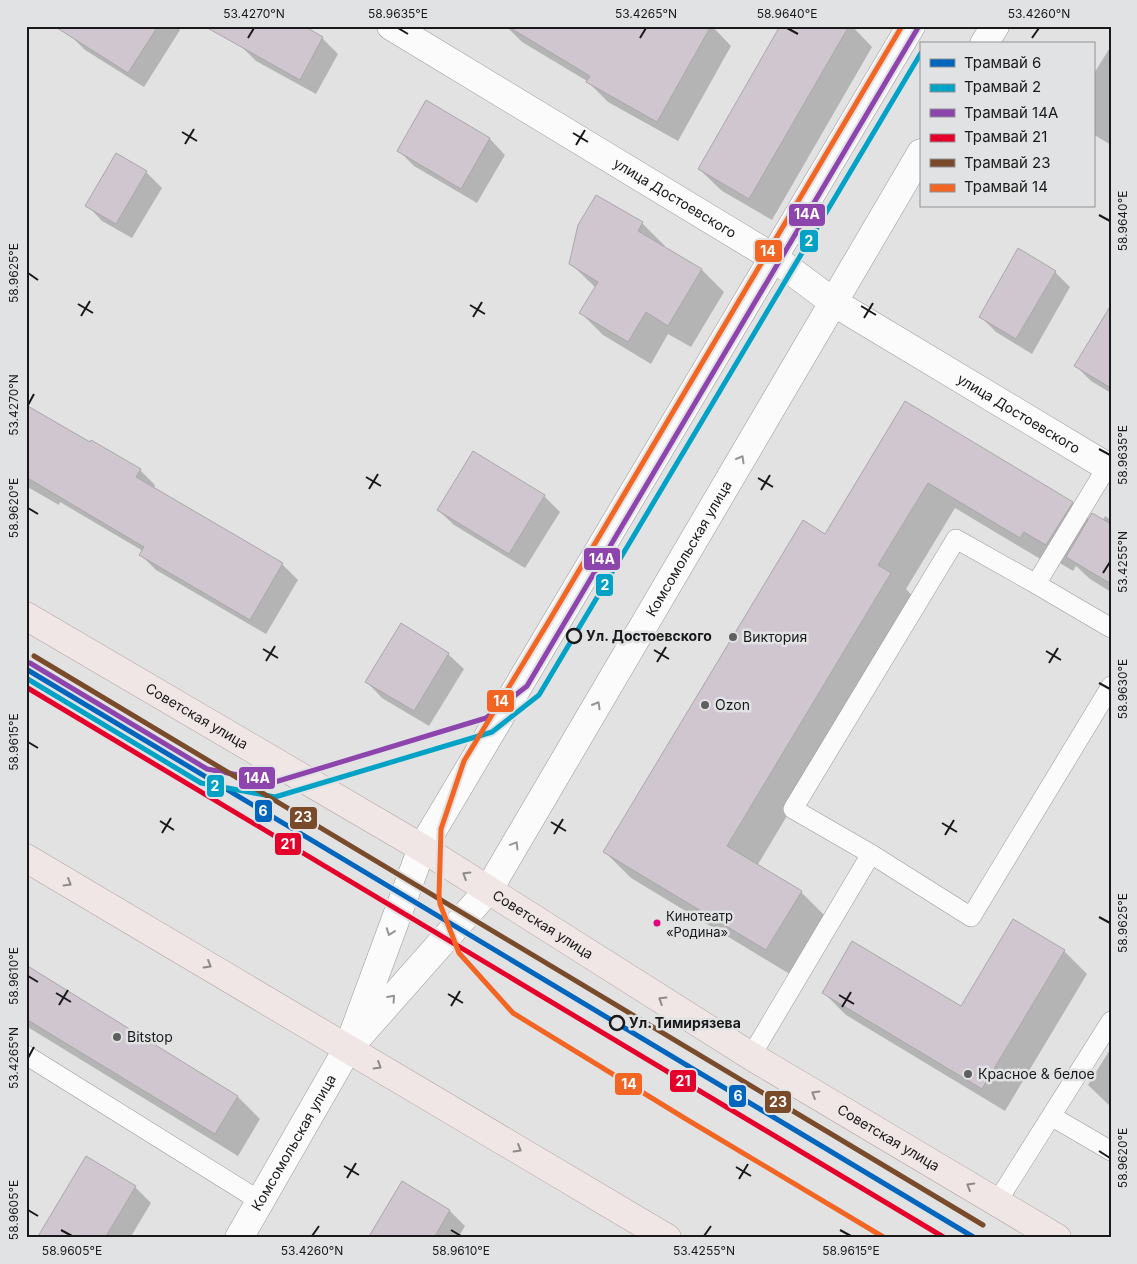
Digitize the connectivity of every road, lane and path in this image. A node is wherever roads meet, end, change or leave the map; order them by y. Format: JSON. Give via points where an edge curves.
{"nodes":[{"id":1,"x":391,"y":26,"type":"edge"},
{"id":2,"x":911,"y":26,"type":"edge"},
{"id":3,"x":995,"y":26,"type":"edge"},
{"id":4,"x":985,"y":42,"type":"edge"},
{"id":5,"x":920,"y":155,"type":"edge"},
{"id":6,"x":774,"y":258,"type":"junction"},
{"id":7,"x":833,"y":302,"type":"junction"},
{"id":8,"x":1109,"y":468,"type":"edge"},
{"id":9,"x":1036,"y":584,"type":"junction"},
{"id":10,"x":26,"y":616,"type":"edge"},
{"id":11,"x":1111,"y":628,"type":"edge"},
{"id":12,"x":1111,"y":686,"type":"edge"},
{"id":13,"x":422,"y":848,"type":"junction"},
{"id":14,"x":871,"y":854,"type":"junction"},
{"id":15,"x":26,"y":858,"type":"edge"},
{"id":16,"x":489,"y":889,"type":"junction"},
{"id":17,"x":1111,"y":1021,"type":"edge"},
{"id":18,"x":348,"y":1048,"type":"junction"},
{"id":19,"x":26,"y":1055,"type":"edge"},
{"id":20,"x":751,"y":1056,"type":"junction"},
{"id":21,"x":1051,"y":1116,"type":"junction"},
{"id":22,"x":1111,"y":1152,"type":"edge"},
{"id":23,"x":260,"y":1201,"type":"junction"},
{"id":24,"x":997,"y":1202,"type":"junction"},
{"id":25,"x":238,"y":1238,"type":"edge"},
{"id":26,"x":667,"y":1238,"type":"edge"},
{"id":27,"x":1057,"y":1238,"type":"edge"}],
"edges":[{"from":1,"to":6,"type":"main road","name":"улица Достоевского"},
{"from":2,"to":6,"type":"main road","name":"Комсомольская улица"},
{"from":3,"to":4,"type":"main road"},
{"from":5,"to":7,"type":"main road","name":"Комсомольская улица"},
{"from":6,"to":7,"type":"main road","name":"улица Достоевского"},
{"from":6,"to":13,"type":"main road","name":"Комсомольская улица"},
{"from":7,"to":8,"type":"main road","name":"улица Достоевского"},
{"from":16,"to":7,"type":"main road","name":"Комсомольская улица","one_way":true},
{"from":8,"to":9,"type":"lane"},
{"from":9,"to":11,"type":"lane"},
{"from":9,"to":14,"type":"lane","via":[[956,539],[794,808]]},
{"from":10,"to":13,"type":"main road","name":"Советская улица"},
{"from":12,"to":14,"type":"lane","via":[[971,917]]},
{"from":16,"to":13,"type":"main road","name":"Советская улица","one_way":true},
{"from":13,"to":18,"type":"main road","name":"Комсомольская улица","one_way":true},
{"from":14,"to":20,"type":"lane"},
{"from":15,"to":18,"type":"main road","one_way":true},
{"from":18,"to":16,"type":"main road","name":"Комсомольская улица","one_way":true},
{"from":20,"to":16,"type":"main road","name":"Советская улица","one_way":true},
{"from":17,"to":21,"type":"lane"},
{"from":18,"to":23,"type":"main road","name":"Комсомольская улица"},
{"from":18,"to":26,"type":"main road","one_way":true},
{"from":19,"to":23,"type":"lane"},
{"from":24,"to":20,"type":"main road","name":"Советская улица","one_way":true},
{"from":21,"to":22,"type":"lane"},
{"from":21,"to":24,"type":"lane"},
{"from":23,"to":25,"type":"main road","name":"Комсомольская улица"},
{"from":24,"to":27,"type":"main road","name":"Советская улица"}]}
